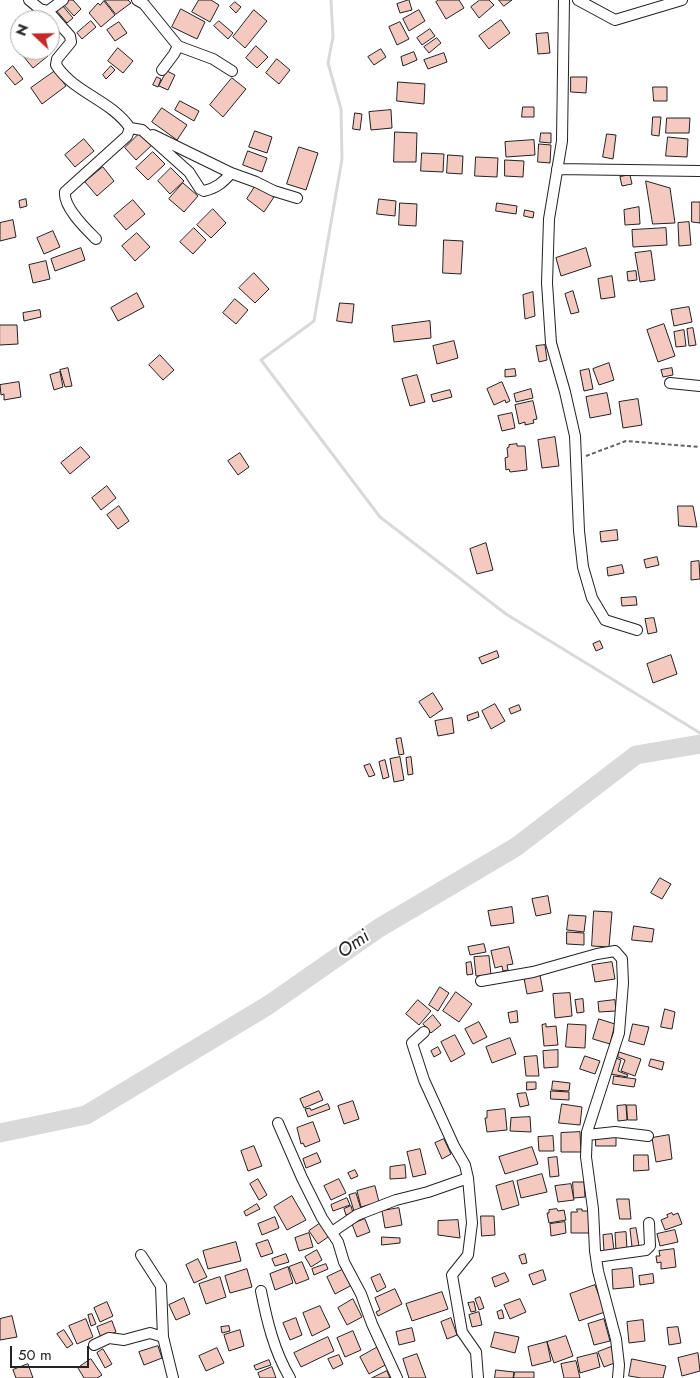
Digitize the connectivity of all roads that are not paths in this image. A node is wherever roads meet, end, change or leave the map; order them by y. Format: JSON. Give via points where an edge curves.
{"nodes":[{"id":1,"x":29,"y":0,"type":"edge"},
{"id":2,"x":63,"y":0,"type":"edge"},
{"id":3,"x":137,"y":0,"type":"edge"},
{"id":4,"x":564,"y":0,"type":"edge"},
{"id":5,"x":578,"y":0,"type":"edge"},
{"id":6,"x":682,"y":0,"type":"edge"},
{"id":7,"x":44,"y":10,"type":"edge"},
{"id":8,"x":49,"y":10,"type":"edge"},
{"id":9,"x":60,"y":25,"type":"edge"},
{"id":10,"x":178,"y":46,"type":"junction"},
{"id":11,"x":60,"y":55,"type":"edge"},
{"id":12,"x":57,"y":60,"type":"edge"},
{"id":13,"x":162,"y":70,"type":"dead end"},
{"id":14,"x":232,"y":71,"type":"dead end"},
{"id":15,"x":130,"y":128,"type":"junction"},
{"id":16,"x":142,"y":130,"type":"junction"},
{"id":17,"x":557,"y":168,"type":"junction"},
{"id":18,"x":700,"y":171,"type":"edge"},
{"id":19,"x":231,"y":173,"type":"junction"},
{"id":20,"x":297,"y":198,"type":"dead end"},
{"id":21,"x":96,"y":239,"type":"dead end"},
{"id":22,"x":670,"y":383,"type":"dead end"},
{"id":23,"x":700,"y":386,"type":"edge"},
{"id":24,"x":638,"y":630,"type":"dead end"},
{"id":25,"x":481,"y":981,"type":"dead end"},
{"id":26,"x":424,"y":1032,"type":"dead end"},
{"id":27,"x":278,"y":1123,"type":"dead end"},
{"id":28,"x":587,"y":1134,"type":"junction"},
{"id":29,"x":648,"y":1136,"type":"dead end"},
{"id":30,"x":468,"y":1178,"type":"junction"},
{"id":31,"x":649,"y":1223,"type":"dead end"},
{"id":32,"x":332,"y":1232,"type":"junction"},
{"id":33,"x":141,"y":1255,"type":"dead end"},
{"id":34,"x":596,"y":1257,"type":"junction"},
{"id":35,"x":261,"y":1291,"type":"dead end"},
{"id":36,"x":163,"y":1337,"type":"junction"},
{"id":37,"x":94,"y":1345,"type":"dead end"},
{"id":38,"x":173,"y":1378,"type":"edge"},
{"id":39,"x":290,"y":1378,"type":"edge"},
{"id":40,"x":397,"y":1378,"type":"edge"},
{"id":41,"x":478,"y":1378,"type":"edge"},
{"id":42,"x":618,"y":1378,"type":"edge"}],
"edges":[{"from":1,"to":7,"type":"street"},
{"from":2,"to":8,"type":"street"},
{"from":3,"to":10,"type":"street","via":[[144,4]]},
{"from":4,"to":17,"type":"street","via":[[562,141]]},
{"from":5,"to":6,"type":"street","via":[[615,20]]},
{"from":9,"to":11,"type":"street","via":[[71,42]]},
{"from":10,"to":13,"type":"street"},
{"from":10,"to":14,"type":"street"},
{"from":12,"to":15,"type":"street","via":[[56,65],[73,85],[114,110]]},
{"from":15,"to":16,"type":"street"},
{"from":15,"to":21,"type":"street","via":[[127,136],[65,192],[78,221]]},
{"from":16,"to":19,"type":"street"},
{"from":16,"to":19,"type":"street","via":[[189,172],[204,191],[214,189]]},
{"from":17,"to":18,"type":"street"},
{"from":17,"to":24,"type":"street","via":[[549,219],[547,283],[551,343],[575,436],[583,567],[592,598],[604,620]]},
{"from":19,"to":20,"type":"street"},
{"from":22,"to":23,"type":"street"},
{"from":25,"to":28,"type":"street","via":[[533,972],[615,951],[622,959],[619,1033]]},
{"from":26,"to":30,"type":"street","via":[[412,1043],[424,1080],[465,1165]]},
{"from":27,"to":32,"type":"street","via":[[302,1178]]},
{"from":28,"to":29,"type":"street","via":[[615,1132]]},
{"from":28,"to":34,"type":"street","via":[[586,1157]]},
{"from":30,"to":32,"type":"street","via":[[357,1215]]},
{"from":30,"to":41,"type":"street","via":[[472,1223],[468,1255],[452,1275],[462,1332],[476,1352]]},
{"from":31,"to":34,"type":"street","via":[[650,1246],[646,1250]]},
{"from":32,"to":40,"type":"street"},
{"from":33,"to":36,"type":"street","via":[[161,1286]]},
{"from":34,"to":42,"type":"street","via":[[616,1339]]},
{"from":35,"to":39,"type":"street","via":[[268,1326]]},
{"from":36,"to":37,"type":"street","via":[[150,1332],[124,1340],[109,1338]]},
{"from":36,"to":38,"type":"street"}]}
